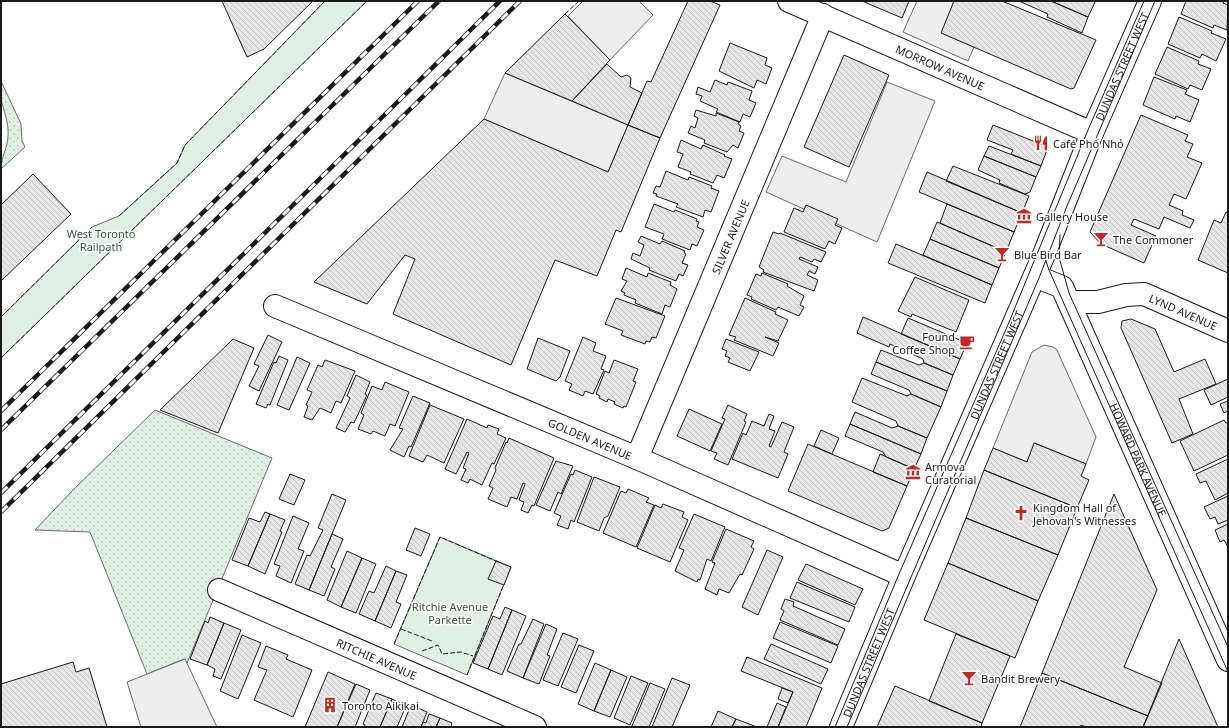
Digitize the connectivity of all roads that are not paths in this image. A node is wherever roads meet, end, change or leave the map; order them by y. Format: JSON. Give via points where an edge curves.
{"nodes":[{"id":1,"x":789,"y":1,"type":"edge"},
{"id":2,"x":1150,"y":1,"type":"edge"},
{"id":3,"x":823,"y":16,"type":"junction"},
{"id":4,"x":1092,"y":133,"type":"junction"},
{"id":5,"x":1035,"y":276,"type":"junction"},
{"id":6,"x":1069,"y":302,"type":"junction"},
{"id":7,"x":275,"y":306,"type":"dead end"},
{"id":8,"x":1228,"y":331,"type":"edge"},
{"id":9,"x":637,"y":458,"type":"junction"},
{"id":10,"x":904,"y":576,"type":"junction"},
{"id":11,"x":219,"y":590,"type":"dead end"},
{"id":12,"x":1228,"y":660,"type":"edge"},
{"id":13,"x":524,"y":725,"type":"edge"},
{"id":14,"x":841,"y":727,"type":"edge"}],
"edges":[{"from":1,"to":3,"type":"street","name":"MORROW AVENUE"},
{"from":2,"to":4,"type":"street","name":"DUNDAS STREET WEST"},
{"from":3,"to":4,"type":"street","name":"MORROW AVENUE"},
{"from":3,"to":9,"type":"street","name":"SILVER AVENUE"},
{"from":4,"to":5,"type":"street","name":"DUNDAS STREET WEST"},
{"from":5,"to":6,"type":"street","name":"HOWARD PARK AVENUE","via":[[1062,287]]},
{"from":5,"to":10,"type":"street","name":"DUNDAS STREET WEST"},
{"from":6,"to":8,"type":"street","name":"LYND AVENUE","via":[[1098,302],[1126,294],[1144,294]]},
{"from":6,"to":12,"type":"street","name":"HOWARD PARK AVENUE"},
{"from":7,"to":9,"type":"street","name":"GOLDEN AVENUE"},
{"from":9,"to":10,"type":"street","name":"GOLDEN AVENUE"},
{"from":10,"to":14,"type":"street","name":"DUNDAS STREET WEST"},
{"from":11,"to":13,"type":"street","name":"RITCHIE AVENUE"}]}
